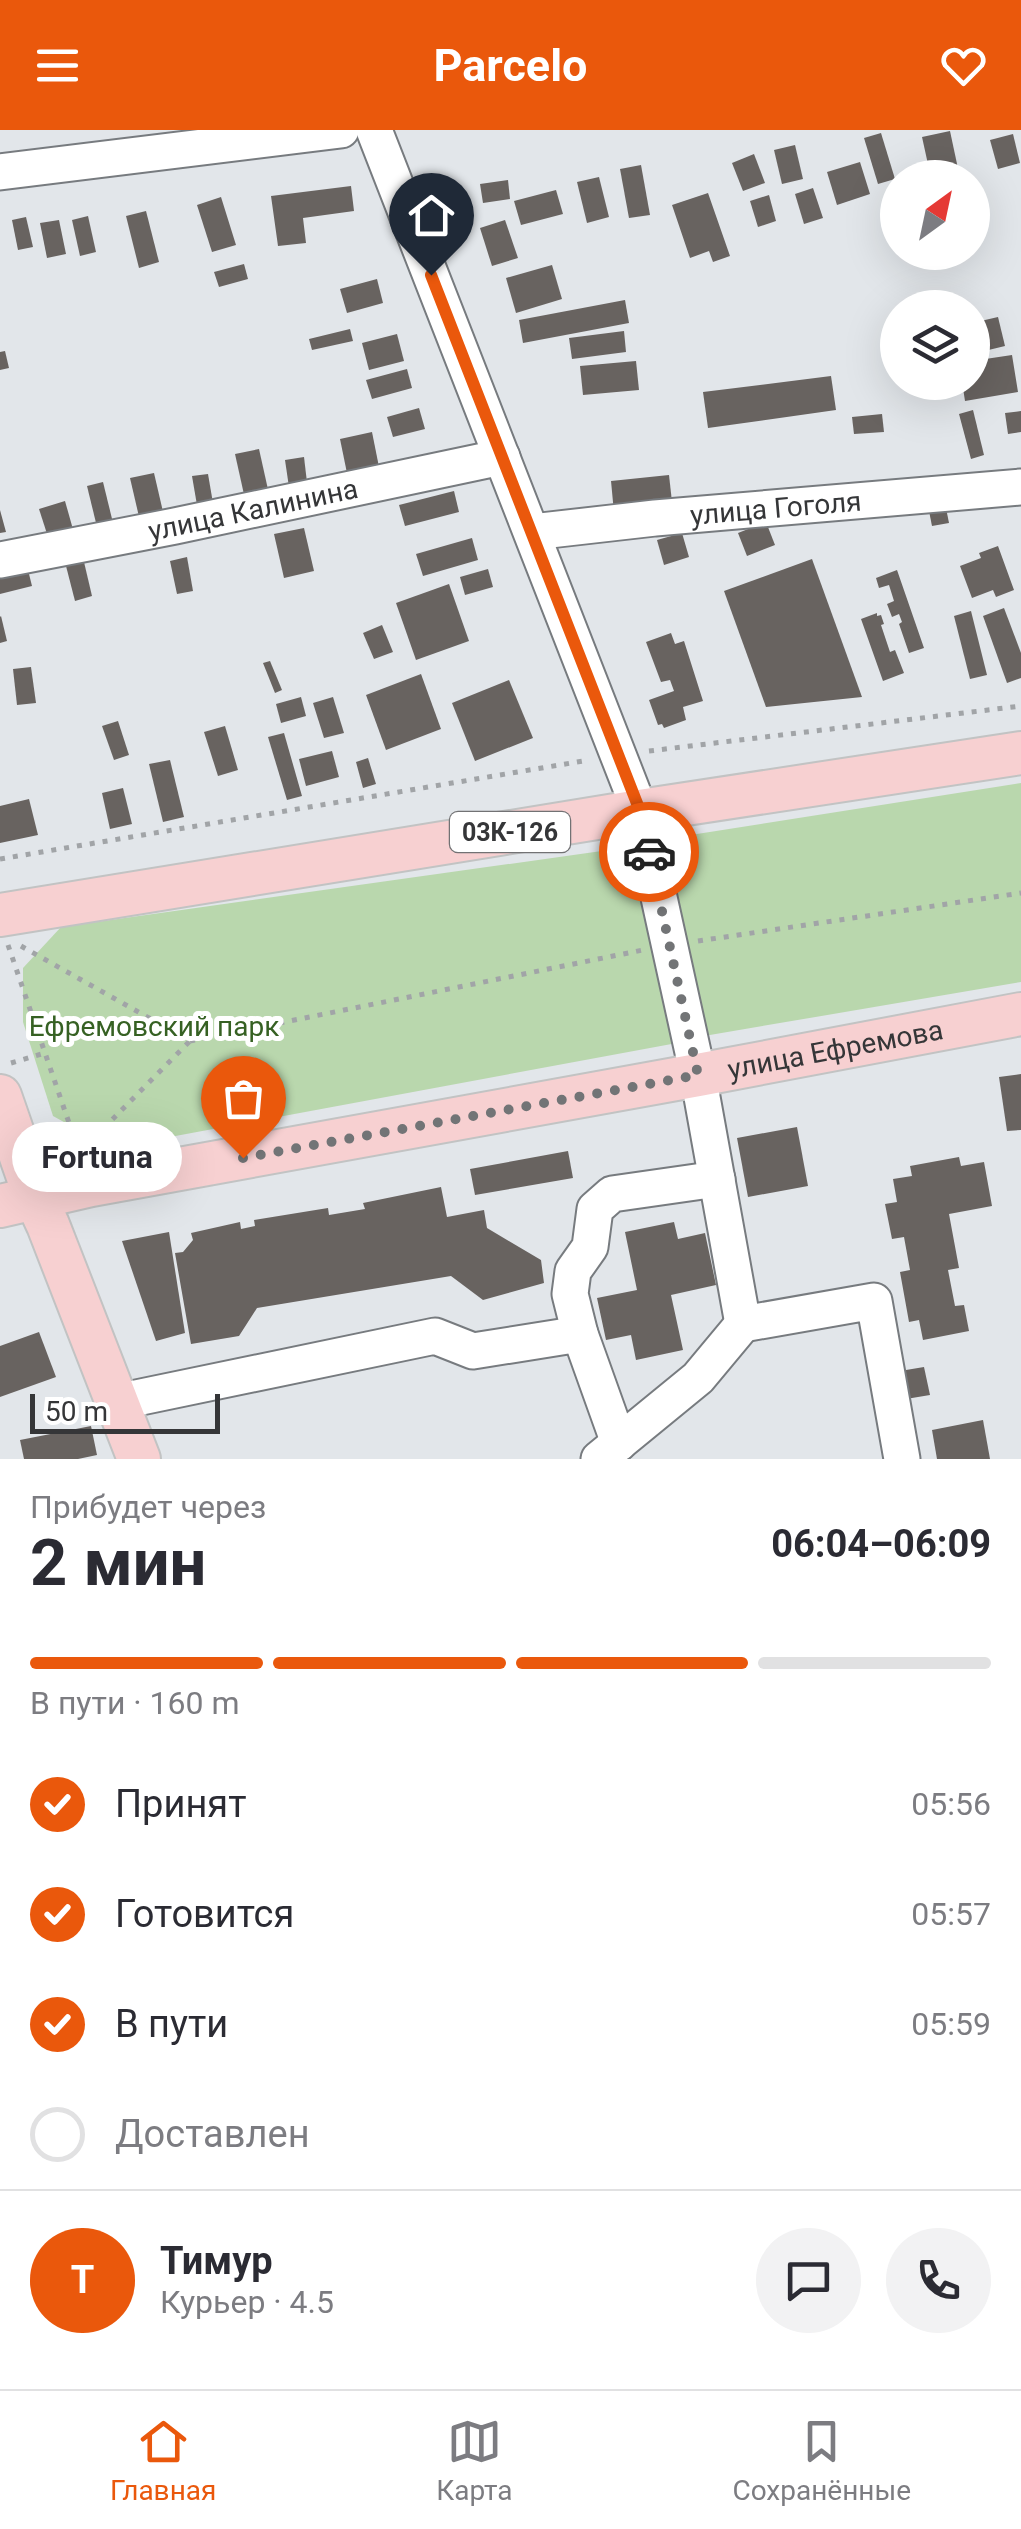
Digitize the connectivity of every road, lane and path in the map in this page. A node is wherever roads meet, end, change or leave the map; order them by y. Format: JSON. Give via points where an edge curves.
{"nodes":[{"id":1,"x":341,"y":130,"type":"edge"},
{"id":2,"x":374,"y":130,"type":"edge"},
{"id":3,"x":0,"y":172,"type":"edge"},
{"id":4,"x":502,"y":457,"type":"junction"},
{"id":5,"x":1021,"y":488,"type":"edge"},
{"id":6,"x":532,"y":532,"type":"junction"},
{"id":7,"x":0,"y":560,"type":"edge"},
{"id":8,"x":1021,"y":706,"type":"edge"},
{"id":9,"x":1021,"y":753,"type":"edge"},
{"id":10,"x":618,"y":755,"type":"junction"},
{"id":11,"x":640,"y":811,"type":"junction"},
{"id":12,"x":0,"y":858,"type":"edge"},
{"id":13,"x":1021,"y":894,"type":"edge"},
{"id":14,"x":0,"y":914,"type":"edge"},
{"id":15,"x":669,"y":945,"type":"junction"},
{"id":16,"x":1021,"y":1014,"type":"edge"},
{"id":17,"x":190,"y":1041,"type":"junction"},
{"id":18,"x":45,"y":1054,"type":"junction"},
{"id":19,"x":698,"y":1075,"type":"junction"},
{"id":20,"x":4,"y":1080,"type":"edge"},
{"id":21,"x":79,"y":1153,"type":"junction"},
{"id":22,"x":82,"y":1163,"type":"dead end"},
{"id":23,"x":717,"y":1179,"type":"junction"},
{"id":24,"x":18,"y":1202,"type":"edge"},
{"id":25,"x":743,"y":1324,"type":"junction"},
{"id":26,"x":580,"y":1334,"type":"junction"},
{"id":27,"x":117,"y":1402,"type":"junction"},
{"id":28,"x":609,"y":1451,"type":"edge"},
{"id":29,"x":139,"y":1459,"type":"edge"},
{"id":30,"x":902,"y":1459,"type":"edge"}],
"edges":[{"from":1,"to":3,"type":"street"},
{"from":2,"to":4,"type":"street"},
{"from":4,"to":6,"type":"street"},
{"from":4,"to":7,"type":"street","name":"улица Калинина"},
{"from":5,"to":6,"type":"street","name":"улица Гоголя"},
{"from":6,"to":10,"type":"street"},
{"from":8,"to":10,"type":"path"},
{"from":9,"to":11,"type":"main road","number":"03К-126"},
{"from":10,"to":11,"type":"street"},
{"from":10,"to":12,"type":"path"},
{"from":11,"to":14,"type":"main road","number":"03К-126"},
{"from":11,"to":15,"type":"street"},
{"from":13,"to":15,"type":"path"},
{"from":15,"to":17,"type":"path"},
{"from":15,"to":19,"type":"street"},
{"from":16,"to":19,"type":"main road","name":"улица Ефремова"},
{"from":17,"to":18,"type":"path","via":[[6,937]]},
{"from":17,"to":21,"type":"path"},
{"from":18,"to":20,"type":"path"},
{"from":18,"to":21,"type":"path"},
{"from":19,"to":23,"type":"street"},
{"from":19,"to":24,"type":"main road","name":"улица Ефремова"},
{"from":20,"to":24,"type":"main road"},
{"from":21,"to":22,"type":"path"},
{"from":23,"to":25,"type":"street"},
{"from":23,"to":26,"type":"street","via":[[612,1194],[595,1209],[590,1247],[570,1294]]},
{"from":24,"to":27,"type":"main road","via":[[48,1225]]},
{"from":25,"to":28,"type":"street","via":[[698,1378]]},
{"from":25,"to":30,"type":"street","via":[[874,1301]]},
{"from":26,"to":27,"type":"street","via":[[473,1351],[436,1336]]},
{"from":26,"to":28,"type":"street"},
{"from":27,"to":29,"type":"main road"}]}
